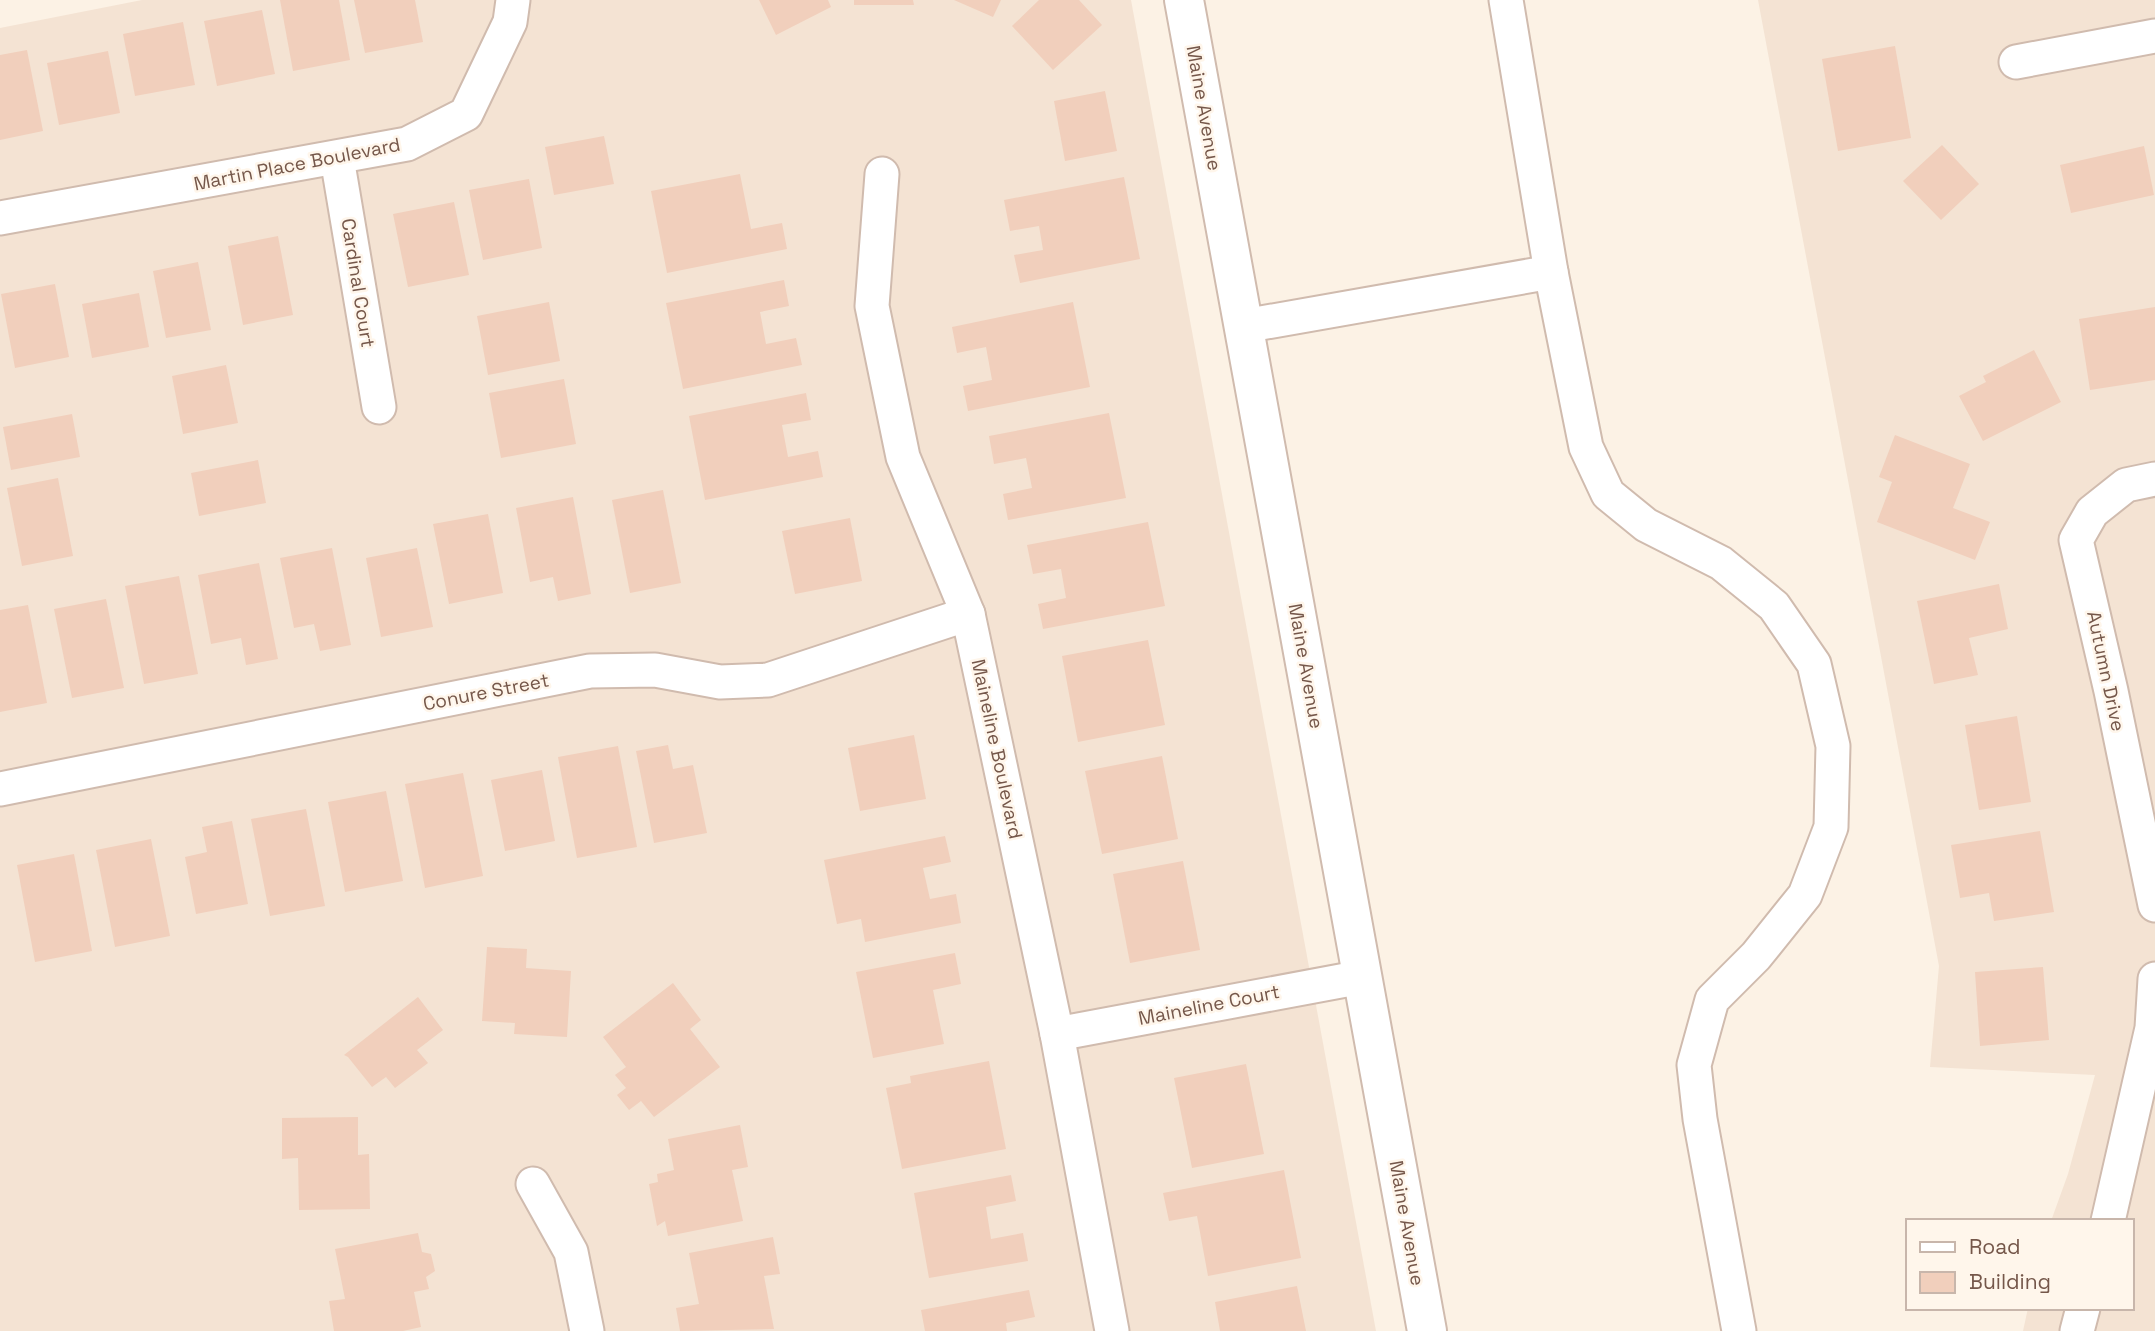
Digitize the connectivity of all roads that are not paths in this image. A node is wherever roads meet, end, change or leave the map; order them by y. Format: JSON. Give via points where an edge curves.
{"nodes":[{"id":1,"x":513,"y":0,"type":"edge"},
{"id":2,"x":1184,"y":0,"type":"edge"},
{"id":3,"x":1506,"y":0,"type":"edge"},
{"id":4,"x":2155,"y":36,"type":"edge"},
{"id":5,"x":2017,"y":62,"type":"dead end"},
{"id":6,"x":337,"y":158,"type":"junction"},
{"id":7,"x":882,"y":174,"type":"dead end"},
{"id":8,"x":0,"y":218,"type":"edge"},
{"id":9,"x":1551,"y":272,"type":"junction"},
{"id":10,"x":1244,"y":326,"type":"junction"},
{"id":11,"x":379,"y":407,"type":"dead end"},
{"id":12,"x":2155,"y":479,"type":"edge"},
{"id":13,"x":968,"y":614,"type":"junction"},
{"id":14,"x":0,"y":789,"type":"edge"},
{"id":15,"x":2155,"y":905,"type":"edge"},
{"id":16,"x":1362,"y":977,"type":"junction"},
{"id":17,"x":2155,"y":979,"type":"edge"},
{"id":18,"x":1056,"y":1034,"type":"junction"},
{"id":19,"x":533,"y":1184,"type":"dead end"},
{"id":20,"x":2108,"y":1219,"type":"edge"},
{"id":21,"x":2083,"y":1310,"type":"edge"},
{"id":22,"x":587,"y":1331,"type":"edge"},
{"id":23,"x":1112,"y":1331,"type":"edge"},
{"id":24,"x":1427,"y":1331,"type":"edge"},
{"id":25,"x":1739,"y":1331,"type":"edge"},
{"id":26,"x":2077,"y":1331,"type":"edge"}],
"edges":[{"from":1,"to":6,"type":"street","name":"Martin Place Boulevard","via":[[510,22],[466,114],[407,144]]},
{"from":2,"to":10,"type":"street","name":"Maine Avenue"},
{"from":3,"to":9,"type":"street"},
{"from":4,"to":5,"type":"street"},
{"from":6,"to":8,"type":"street","name":"Martin Place Boulevard"},
{"from":6,"to":11,"type":"street","name":"Cardinal Court"},
{"from":7,"to":13,"type":"street","name":"Maineline Boulevard","via":[[875,319],[903,457]]},
{"from":9,"to":10,"type":"street"},
{"from":9,"to":25,"type":"street","via":[[1586,447],[1608,494],[1646,524],[1721,563],[1774,606],[1814,664],[1833,746],[1831,827],[1805,895],[1756,956],[1712,1000],[1694,1065]]},
{"from":10,"to":16,"type":"street","name":"Maine Avenue"},
{"from":12,"to":15,"type":"street","name":"Autumn Drive","via":[[2126,485],[2092,512],[2076,540]]},
{"from":13,"to":14,"type":"street","name":"Conure Street","via":[[768,680],[720,682],[655,670],[590,671]]},
{"from":13,"to":18,"type":"street","name":"Maineline Boulevard"},
{"from":16,"to":18,"type":"street","name":"Maineline Court"},
{"from":16,"to":24,"type":"street","name":"Maine Avenue"},
{"from":17,"to":20,"type":"street","via":[[2152,1028]]},
{"from":18,"to":23,"type":"street","name":"Maineline Boulevard"},
{"from":19,"to":22,"type":"street","via":[[571,1252]]},
{"from":21,"to":26,"type":"street"}]}
